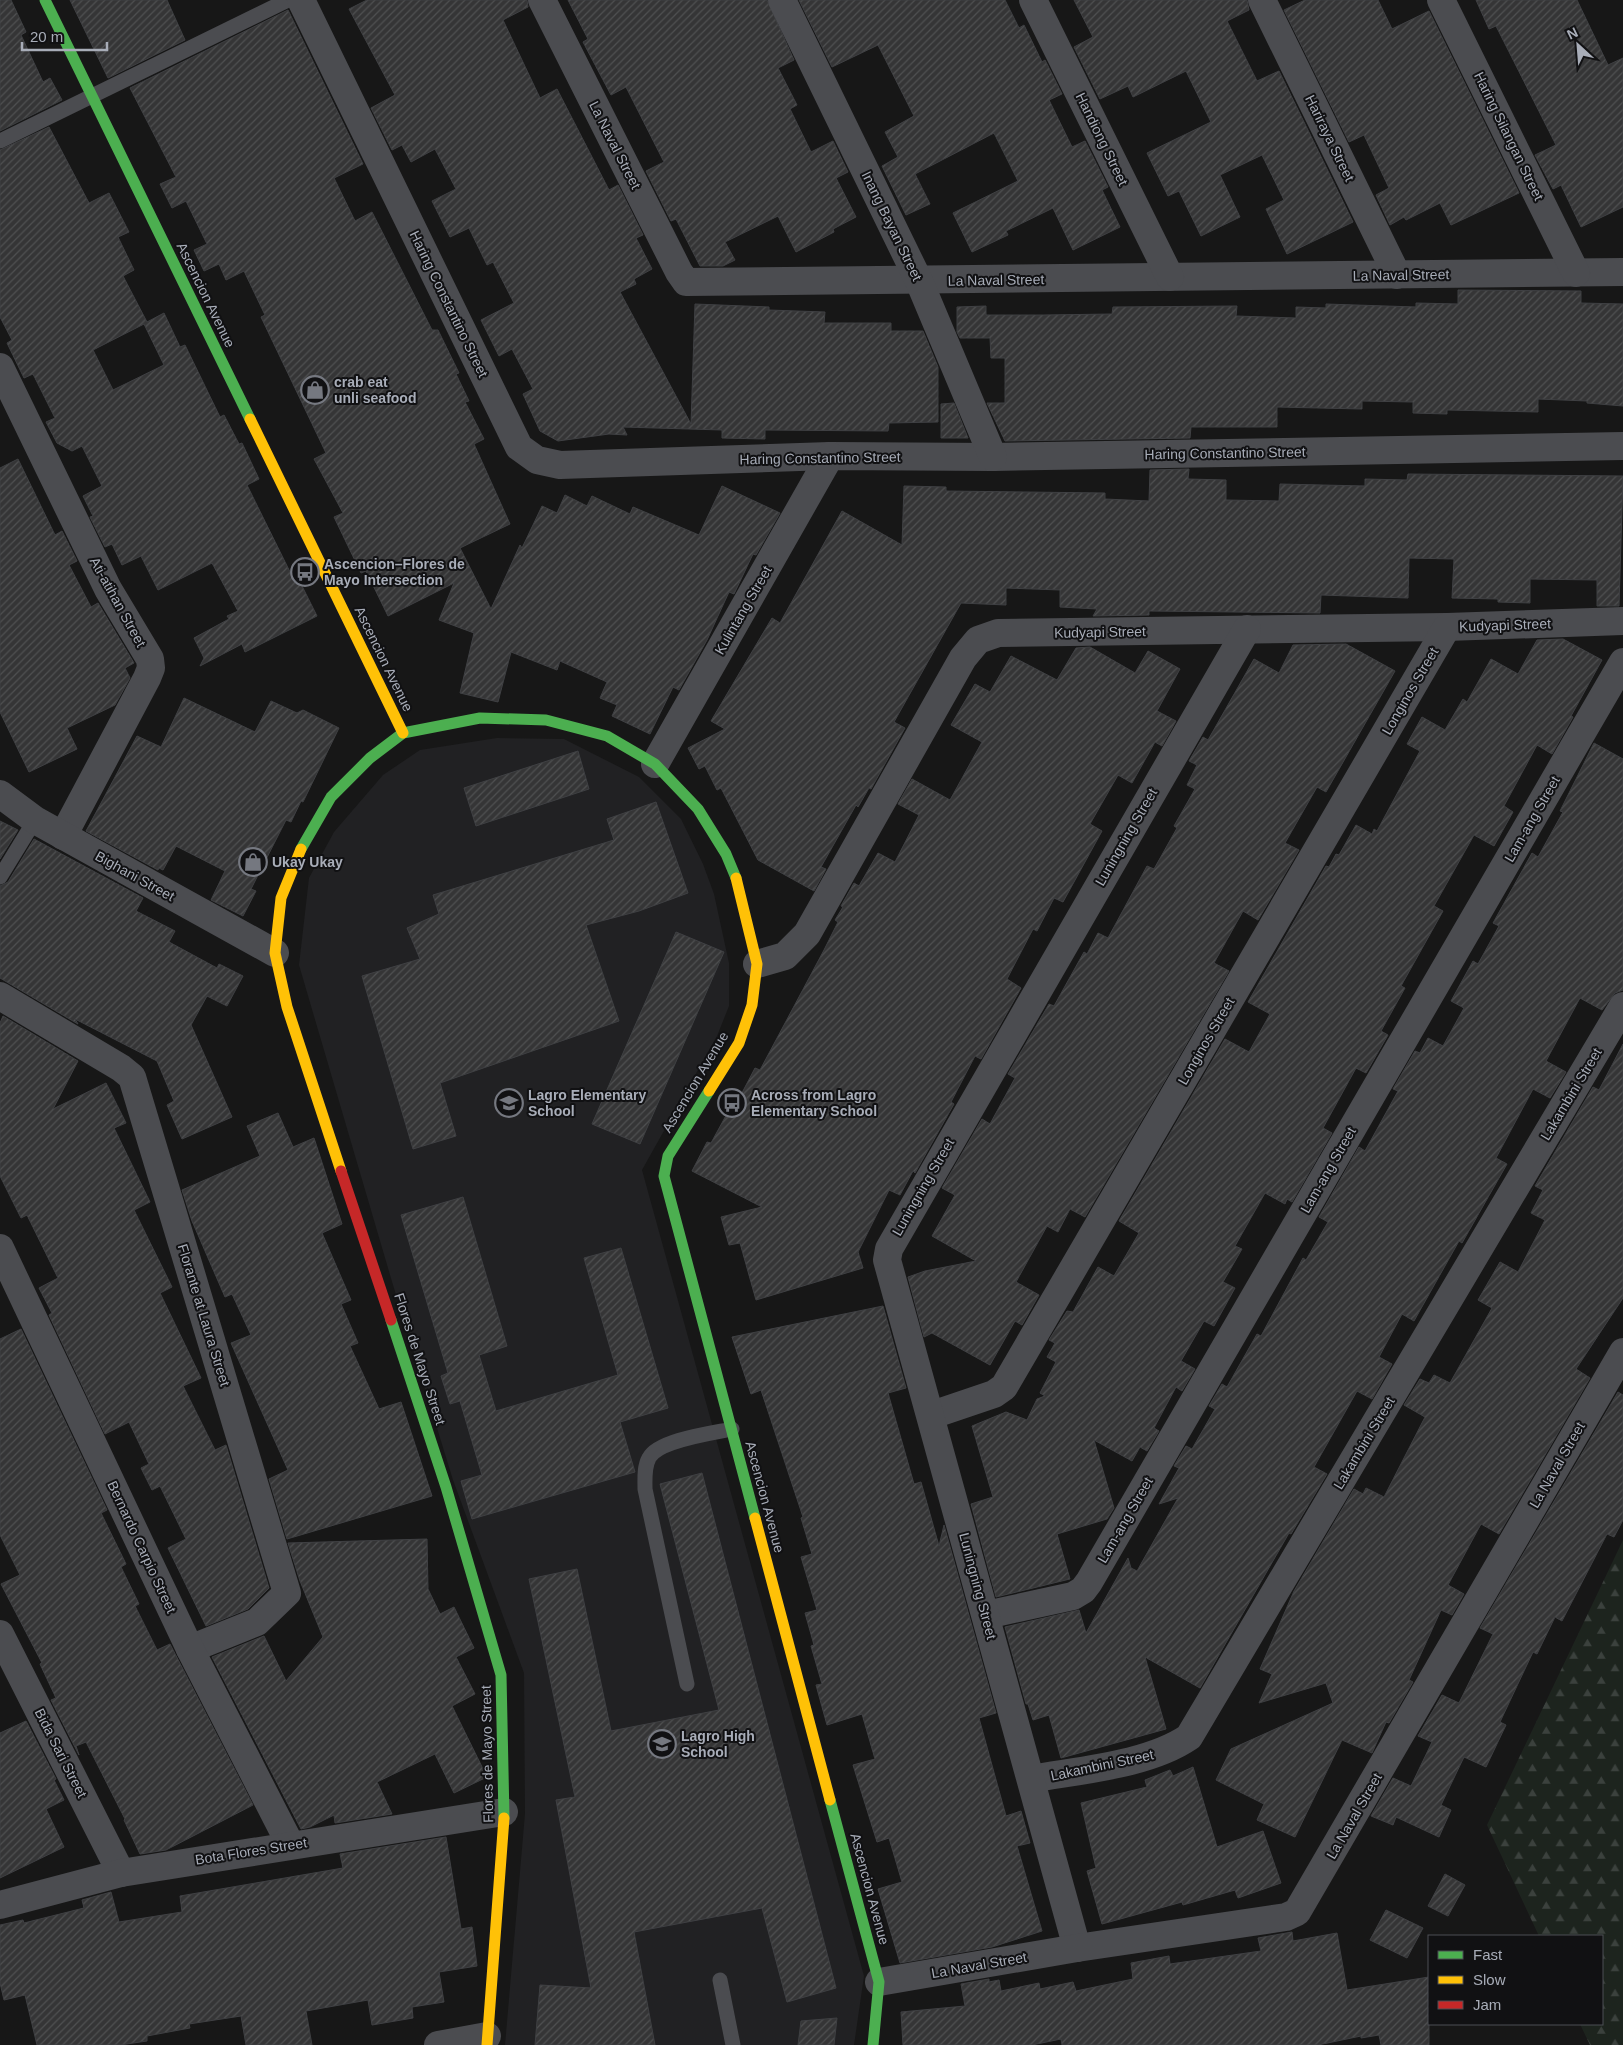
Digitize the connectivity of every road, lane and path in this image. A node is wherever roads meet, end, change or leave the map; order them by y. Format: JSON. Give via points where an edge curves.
{"nodes":[{"id":1,"x":45,"y":0,"type":"edge"},
{"id":2,"x":288,"y":0,"type":"edge"},
{"id":3,"x":300,"y":0,"type":"edge"},
{"id":4,"x":542,"y":0,"type":"edge"},
{"id":5,"x":782,"y":0,"type":"edge"},
{"id":6,"x":1033,"y":0,"type":"edge"},
{"id":7,"x":1262,"y":0,"type":"edge"},
{"id":8,"x":1441,"y":0,"type":"edge"},
{"id":9,"x":92,"y":96,"type":"junction"},
{"id":10,"x":0,"y":141,"type":"edge"},
{"id":11,"x":1623,"y":272,"type":"edge"},
{"id":12,"x":1576,"y":273,"type":"junction"},
{"id":13,"x":1397,"y":275,"type":"junction"},
{"id":14,"x":1170,"y":277,"type":"junction"},
{"id":15,"x":919,"y":281,"type":"junction"},
{"id":16,"x":0,"y":367,"type":"edge"},
{"id":17,"x":1623,"y":446,"type":"edge"},
{"id":18,"x":830,"y":456,"type":"junction"},
{"id":19,"x":993,"y":457,"type":"junction"},
{"id":20,"x":1623,"y":621,"type":"edge"},
{"id":21,"x":1447,"y":627,"type":"junction"},
{"id":22,"x":1247,"y":629,"type":"junction"},
{"id":23,"x":1623,"y":662,"type":"edge"},
{"id":24,"x":404,"y":733,"type":"junction"},
{"id":25,"x":655,"y":764,"type":"junction"},
{"id":26,"x":0,"y":794,"type":"edge"},
{"id":27,"x":35,"y":820,"type":"junction"},
{"id":28,"x":63,"y":836,"type":"junction"},
{"id":29,"x":0,"y":877,"type":"edge"},
{"id":30,"x":274,"y":953,"type":"junction"},
{"id":31,"x":757,"y":964,"type":"junction"},
{"id":32,"x":0,"y":996,"type":"edge"},
{"id":33,"x":1623,"y":1006,"type":"edge"},
{"id":34,"x":0,"y":1248,"type":"edge"},
{"id":35,"x":1623,"y":1352,"type":"edge"},
{"id":36,"x":932,"y":1415,"type":"junction"},
{"id":37,"x":732,"y":1429,"type":"junction"},
{"id":38,"x":986,"y":1615,"type":"junction"},
{"id":39,"x":0,"y":1634,"type":"edge"},
{"id":40,"x":190,"y":1649,"type":"junction"},
{"id":41,"x":687,"y":1684,"type":"dead end"},
{"id":42,"x":1031,"y":1780,"type":"junction"},
{"id":43,"x":504,"y":1812,"type":"junction"},
{"id":44,"x":290,"y":1844,"type":"junction"},
{"id":45,"x":121,"y":1873,"type":"junction"},
{"id":46,"x":0,"y":1905,"type":"edge"},
{"id":47,"x":1077,"y":1948,"type":"junction"},
{"id":48,"x":720,"y":1980,"type":"dead end"},
{"id":49,"x":879,"y":1982,"type":"junction"},
{"id":50,"x":487,"y":2041,"type":"edge"},
{"id":51,"x":438,"y":2045,"type":"edge"},
{"id":52,"x":734,"y":2045,"type":"edge"},
{"id":53,"x":873,"y":2045,"type":"edge"}],
"edges":[{"from":1,"to":9,"type":"street","name":"Ascencion Avenue"},
{"from":2,"to":9,"type":"lane"},
{"from":3,"to":18,"type":"street","name":"Haring Constantino Street","via":[[519,447],[537,460],[560,465]]},
{"from":4,"to":15,"type":"street","name":"La Naval Street","via":[[686,282]]},
{"from":5,"to":15,"type":"street","name":"Inang Bayan Street"},
{"from":6,"to":14,"type":"street","name":"Handiong Street"},
{"from":7,"to":13,"type":"street","name":"Hariraya Street"},
{"from":8,"to":12,"type":"street","name":"Haring Silangan Street"},
{"from":9,"to":10,"type":"lane"},
{"from":9,"to":24,"type":"street","name":"Ascencion Avenue"},
{"from":11,"to":12,"type":"street","name":"La Naval Street"},
{"from":12,"to":13,"type":"street","name":"La Naval Street"},
{"from":13,"to":14,"type":"street","name":"La Naval Street"},
{"from":14,"to":15,"type":"street","name":"La Naval Street"},
{"from":15,"to":19,"type":"street","name":"Inang Bayan Street"},
{"from":16,"to":28,"type":"street","name":"Ati-atihan Street","via":[[108,589],[150,659],[147,678]]},
{"from":17,"to":19,"type":"street","name":"Haring Constantino Street"},
{"from":18,"to":19,"type":"street","name":"Haring Constantino Street"},
{"from":18,"to":25,"type":"street","name":"Kulintang Street"},
{"from":20,"to":21,"type":"street","name":"Kudyapi Street"},
{"from":21,"to":22,"type":"street","name":"Kudyapi Street"},
{"from":21,"to":36,"type":"street","name":"Longinos Street","via":[[1004,1387],[994,1394]]},
{"from":22,"to":31,"type":"street","name":"Kudyapi Street","via":[[998,634],[978,640],[963,658],[807,934],[784,956]]},
{"from":22,"to":36,"type":"street","name":"Luningning Street","via":[[889,1249],[888,1260]]},
{"from":23,"to":38,"type":"street","name":"Lam-ang Street","via":[[1083,1590],[1073,1596]]},
{"from":24,"to":25,"type":"street","name":"Ascencion Avenue","via":[[480,718],[546,720],[607,736]]},
{"from":24,"to":30,"type":"street","name":"Flores de Mayo Street","via":[[370,758],[332,797],[322,813],[298,854],[281,898]]},
{"from":25,"to":31,"type":"street","name":"Ascencion Avenue","via":[[698,809],[726,854],[738,882]]},
{"from":26,"to":27,"type":"street","name":"Bighani Street"},
{"from":27,"to":28,"type":"street","name":"Bighani Street"},
{"from":27,"to":29,"type":"lane"},
{"from":28,"to":30,"type":"street","name":"Bighani Street"},
{"from":30,"to":43,"type":"street","name":"Flores de Mayo Street","via":[[287,1007],[446,1487],[500,1675]]},
{"from":31,"to":37,"type":"street","name":"Ascencion Avenue","via":[[752,1005],[739,1043],[668,1156],[664,1176]]},
{"from":32,"to":40,"type":"street","name":"Florante at Laura Street","via":[[132,1077],[287,1593],[257,1622]]},
{"from":33,"to":42,"type":"street","name":"Lakambini Street","via":[[1189,1737],[1172,1749],[1151,1756]]},
{"from":34,"to":40,"type":"street","name":"Bernardo Carpio Street"},
{"from":35,"to":47,"type":"street","name":"La Naval Street","via":[[1297,1912],[1286,1917]]},
{"from":36,"to":38,"type":"street","name":"Luningning Street"},
{"from":37,"to":41,"type":"lane","via":[[661,1447],[649,1457],[645,1474],[645,1489]]},
{"from":37,"to":49,"type":"street","name":"Ascencion Avenue"},
{"from":38,"to":42,"type":"street","name":"Luningning Street"},
{"from":39,"to":45,"type":"street","name":"Bida Sari Street"},
{"from":40,"to":44,"type":"street","name":"Bernardo Carpio Street"},
{"from":42,"to":47,"type":"street","name":"Luningning Street"},
{"from":43,"to":44,"type":"street","name":"Bota Flores Street"},
{"from":43,"to":50,"type":"street","name":"Flores de Mayo Street"},
{"from":44,"to":45,"type":"street","name":"Bota Flores Street"},
{"from":45,"to":46,"type":"street","name":"Bota Flores Street"},
{"from":47,"to":49,"type":"street","name":"La Naval Street"},
{"from":48,"to":52,"type":"lane"},
{"from":49,"to":53,"type":"street","name":"Ascencion Avenue"},
{"from":50,"to":51,"type":"street"}]}
